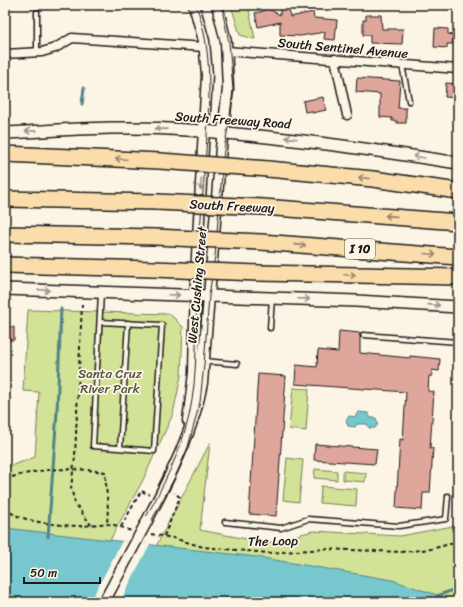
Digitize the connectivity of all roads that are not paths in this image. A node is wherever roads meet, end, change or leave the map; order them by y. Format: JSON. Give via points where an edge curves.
{"nodes":[{"id":1,"x":194,"y":5,"type":"edge"},
{"id":2,"x":217,"y":5,"type":"edge"},
{"id":3,"x":37,"y":12,"type":"dead end"},
{"id":4,"x":205,"y":47,"type":"junction"},
{"id":5,"x":227,"y":51,"type":"junction"},
{"id":6,"x":37,"y":53,"type":"junction"},
{"id":7,"x":5,"y":54,"type":"edge"},
{"id":8,"x":335,"y":59,"type":"junction"},
{"id":9,"x":402,"y":65,"type":"junction"},
{"id":10,"x":458,"y":69,"type":"edge"},
{"id":11,"x":409,"y":101,"type":"dead end"},
{"id":12,"x":347,"y":115,"type":"dead end"},
{"id":13,"x":204,"y":131,"type":"junction"},
{"id":14,"x":223,"y":132,"type":"junction"},
{"id":15,"x":5,"y":133,"type":"edge"},
{"id":16,"x":5,"y":154,"type":"edge"},
{"id":17,"x":458,"y":163,"type":"edge"},
{"id":18,"x":458,"y":191,"type":"edge"},
{"id":19,"x":5,"y":199,"type":"edge"},
{"id":20,"x":458,"y":222,"type":"edge"},
{"id":21,"x":5,"y":234,"type":"edge"},
{"id":22,"x":458,"y":257,"type":"edge"},
{"id":23,"x":5,"y":265,"type":"edge"},
{"id":24,"x":458,"y":277,"type":"edge"},
{"id":25,"x":5,"y":289,"type":"edge"},
{"id":26,"x":102,"y":292,"type":"junction"},
{"id":27,"x":196,"y":296,"type":"junction"},
{"id":28,"x":209,"y":296,"type":"junction"},
{"id":29,"x":272,"y":298,"type":"junction"},
{"id":30,"x":458,"y":307,"type":"edge"},
{"id":31,"x":100,"y":322,"type":"junction"},
{"id":32,"x":128,"y":323,"type":"junction"},
{"id":33,"x":270,"y":328,"type":"dead end"},
{"id":34,"x":363,"y":335,"type":"dead end"},
{"id":35,"x":458,"y":342,"type":"edge"},
{"id":36,"x":204,"y":361,"type":"junction"},
{"id":37,"x":237,"y":364,"type":"dead end"},
{"id":38,"x":183,"y":447,"type":"junction"},
{"id":39,"x":120,"y":448,"type":"junction"},
{"id":40,"x":448,"y":496,"type":"dead end"},
{"id":41,"x":224,"y":522,"type":"dead end"},
{"id":42,"x":104,"y":602,"type":"edge"}],
"edges":[{"from":1,"to":4,"type":"street","name":"West Cushing Street"},
{"from":2,"to":5,"type":"street","name":"West Cushing Street"},
{"from":3,"to":6,"type":"lane"},
{"from":4,"to":6,"type":"street","via":[[72,38],[55,48]]},
{"from":4,"to":13,"type":"street","name":"West Cushing Street","via":[[208,75]]},
{"from":5,"to":8,"type":"street","name":"South Sentinel Avenue"},
{"from":5,"to":14,"type":"street","name":"West Cushing Street","via":[[228,89]]},
{"from":6,"to":7,"type":"street"},
{"from":8,"to":9,"type":"street","name":"South Sentinel Avenue"},
{"from":8,"to":12,"type":"street"},
{"from":9,"to":10,"type":"street","name":"South Sentinel Avenue"},
{"from":9,"to":11,"type":"lane"},
{"from":13,"to":14,"type":"main road","name":"South Freeway Road"},
{"from":13,"to":15,"type":"main road","name":"South Freeway Road","one_way":true,"via":[[108,128]]},
{"from":13,"to":27,"type":"street","name":"West Cushing Street","one_way":true},
{"from":17,"to":14,"type":"main road","name":"South Freeway Road","one_way":true,"via":[[311,141]]},
{"from":14,"to":28,"type":"street","name":"West Cushing Street"},
{"from":18,"to":16,"type":"highway","one_way":true,"bridge":true,"via":[[373,179],[268,169]]},
{"from":20,"to":19,"type":"highway","name":"South Freeway","one_way":true,"bridge":true,"via":[[263,207]]},
{"from":21,"to":22,"type":"highway","number":"I 10","one_way":true,"bridge":true,"via":[[261,242]]},
{"from":23,"to":24,"type":"highway","one_way":true,"bridge":true},
{"from":25,"to":26,"type":"main road","one_way":true},
{"from":26,"to":27,"type":"main road","one_way":true},
{"from":26,"to":31,"type":"lane"},
{"from":27,"to":28,"type":"main road"},
{"from":27,"to":38,"type":"street","name":"West Cushing Street","via":[[192,392]]},
{"from":28,"to":29,"type":"main road"},
{"from":28,"to":36,"type":"street","name":"West Cushing Street"},
{"from":29,"to":30,"type":"main road","one_way":true},
{"from":29,"to":33,"type":"lane"},
{"from":31,"to":32,"type":"lane"},
{"from":31,"to":39,"type":"lane","via":[[93,446]]},
{"from":32,"to":39,"type":"lane"},
{"from":32,"to":39,"type":"lane","via":[[162,325],[154,451]]},
{"from":34,"to":35,"type":"lane"},
{"from":36,"to":37,"type":"lane"},
{"from":36,"to":38,"type":"street","name":"West Cushing Street","via":[[195,418]]},
{"from":38,"to":42,"type":"street","name":"West Cushing Street","bridge":true},
{"from":40,"to":41,"type":"lane","via":[[446,519],[399,526],[308,520],[281,528]]}]}
